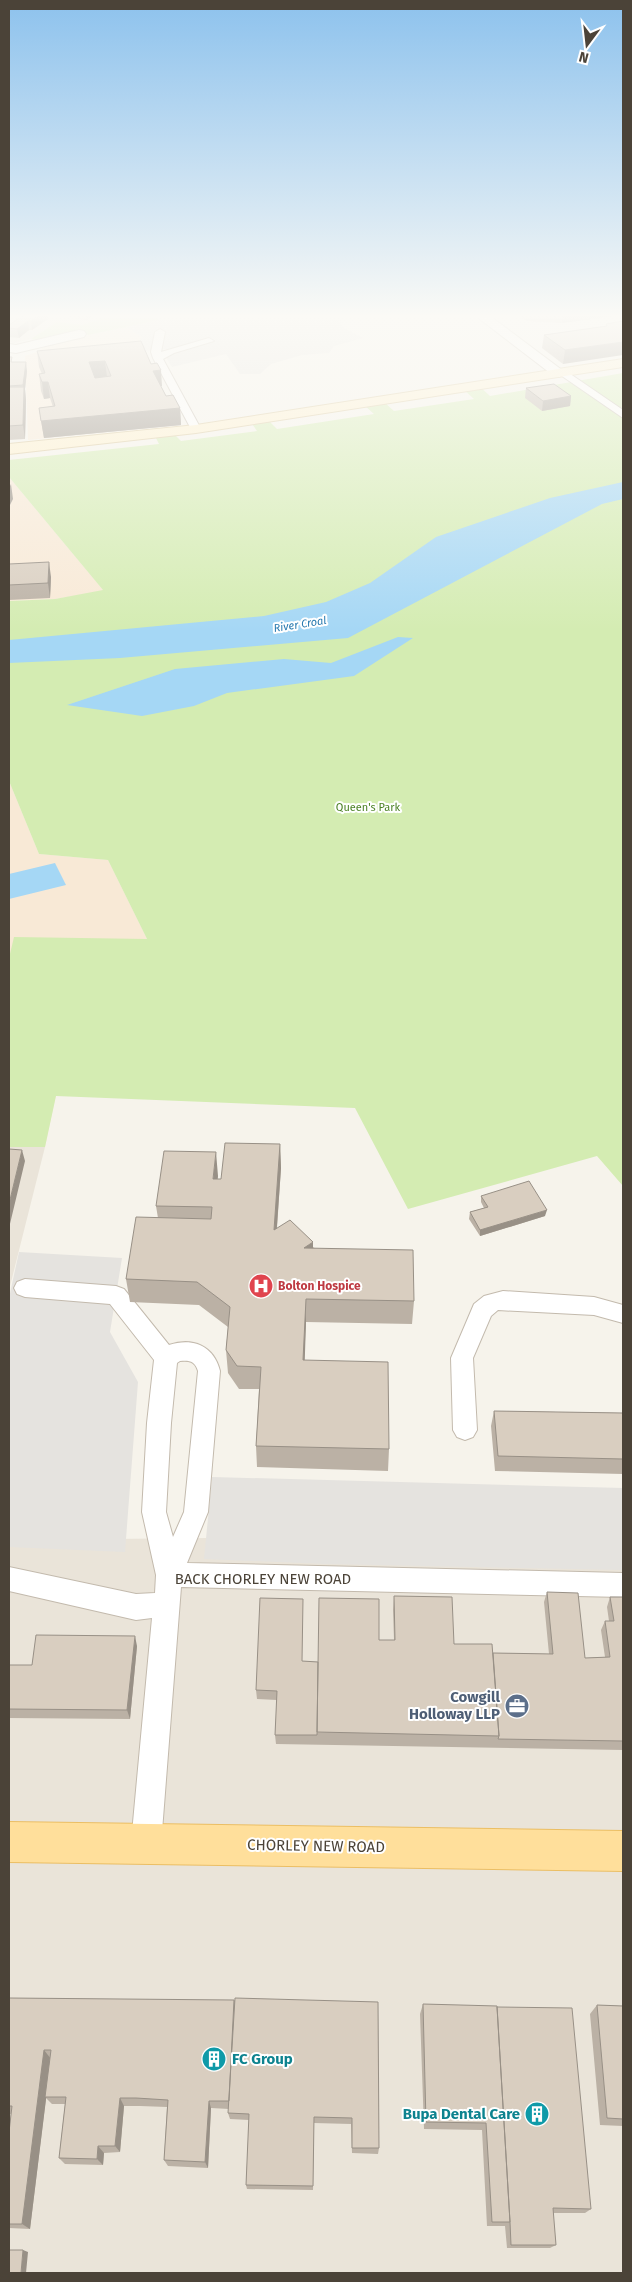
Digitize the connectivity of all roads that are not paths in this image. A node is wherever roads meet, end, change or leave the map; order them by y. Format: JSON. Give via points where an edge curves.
{"nodes":[{"id":1,"x":191,"y":419,"type":"edge"},
{"id":2,"x":257,"y":419,"type":"edge"},
{"id":3,"x":196,"y":429,"type":"junction"},
{"id":4,"x":9,"y":449,"type":"edge"},
{"id":5,"x":25,"y":1288,"type":"dead end"},
{"id":6,"x":623,"y":1314,"type":"edge"},
{"id":7,"x":166,"y":1358,"type":"junction"},
{"id":8,"x":465,"y":1430,"type":"dead end"},
{"id":9,"x":168,"y":1575,"type":"junction"},
{"id":10,"x":9,"y":1579,"type":"edge"},
{"id":11,"x":623,"y":1585,"type":"edge"},
{"id":12,"x":166,"y":1604,"type":"junction"},
{"id":13,"x":9,"y":1842,"type":"edge"},
{"id":14,"x":146,"y":1844,"type":"junction"},
{"id":15,"x":623,"y":1851,"type":"edge"}],
"edges":[{"from":1,"to":3,"type":"lane"},
{"from":2,"to":3,"type":"main road"},
{"from":3,"to":4,"type":"main road"},
{"from":5,"to":7,"type":"lane","via":[[116,1295]]},
{"from":6,"to":8,"type":"lane","via":[[594,1306],[492,1302],[482,1310],[462,1358]]},
{"from":7,"to":9,"type":"lane","via":[[154,1512]]},
{"from":7,"to":9,"type":"lane","via":[[173,1352],[195,1352],[203,1356],[209,1371],[196,1512]]},
{"from":9,"to":11,"type":"lane","name":"BACK CHORLEY NEW ROAD"},
{"from":9,"to":12,"type":"lane","name":"BACK CHORLEY NEW ROAD"},
{"from":10,"to":12,"type":"lane","via":[[136,1607]]},
{"from":12,"to":14,"type":"lane","name":"BACK CHORLEY NEW ROAD"},
{"from":13,"to":14,"type":"main road","name":"CHORLEY NEW ROAD"},
{"from":14,"to":15,"type":"main road","name":"CHORLEY NEW ROAD"}]}
